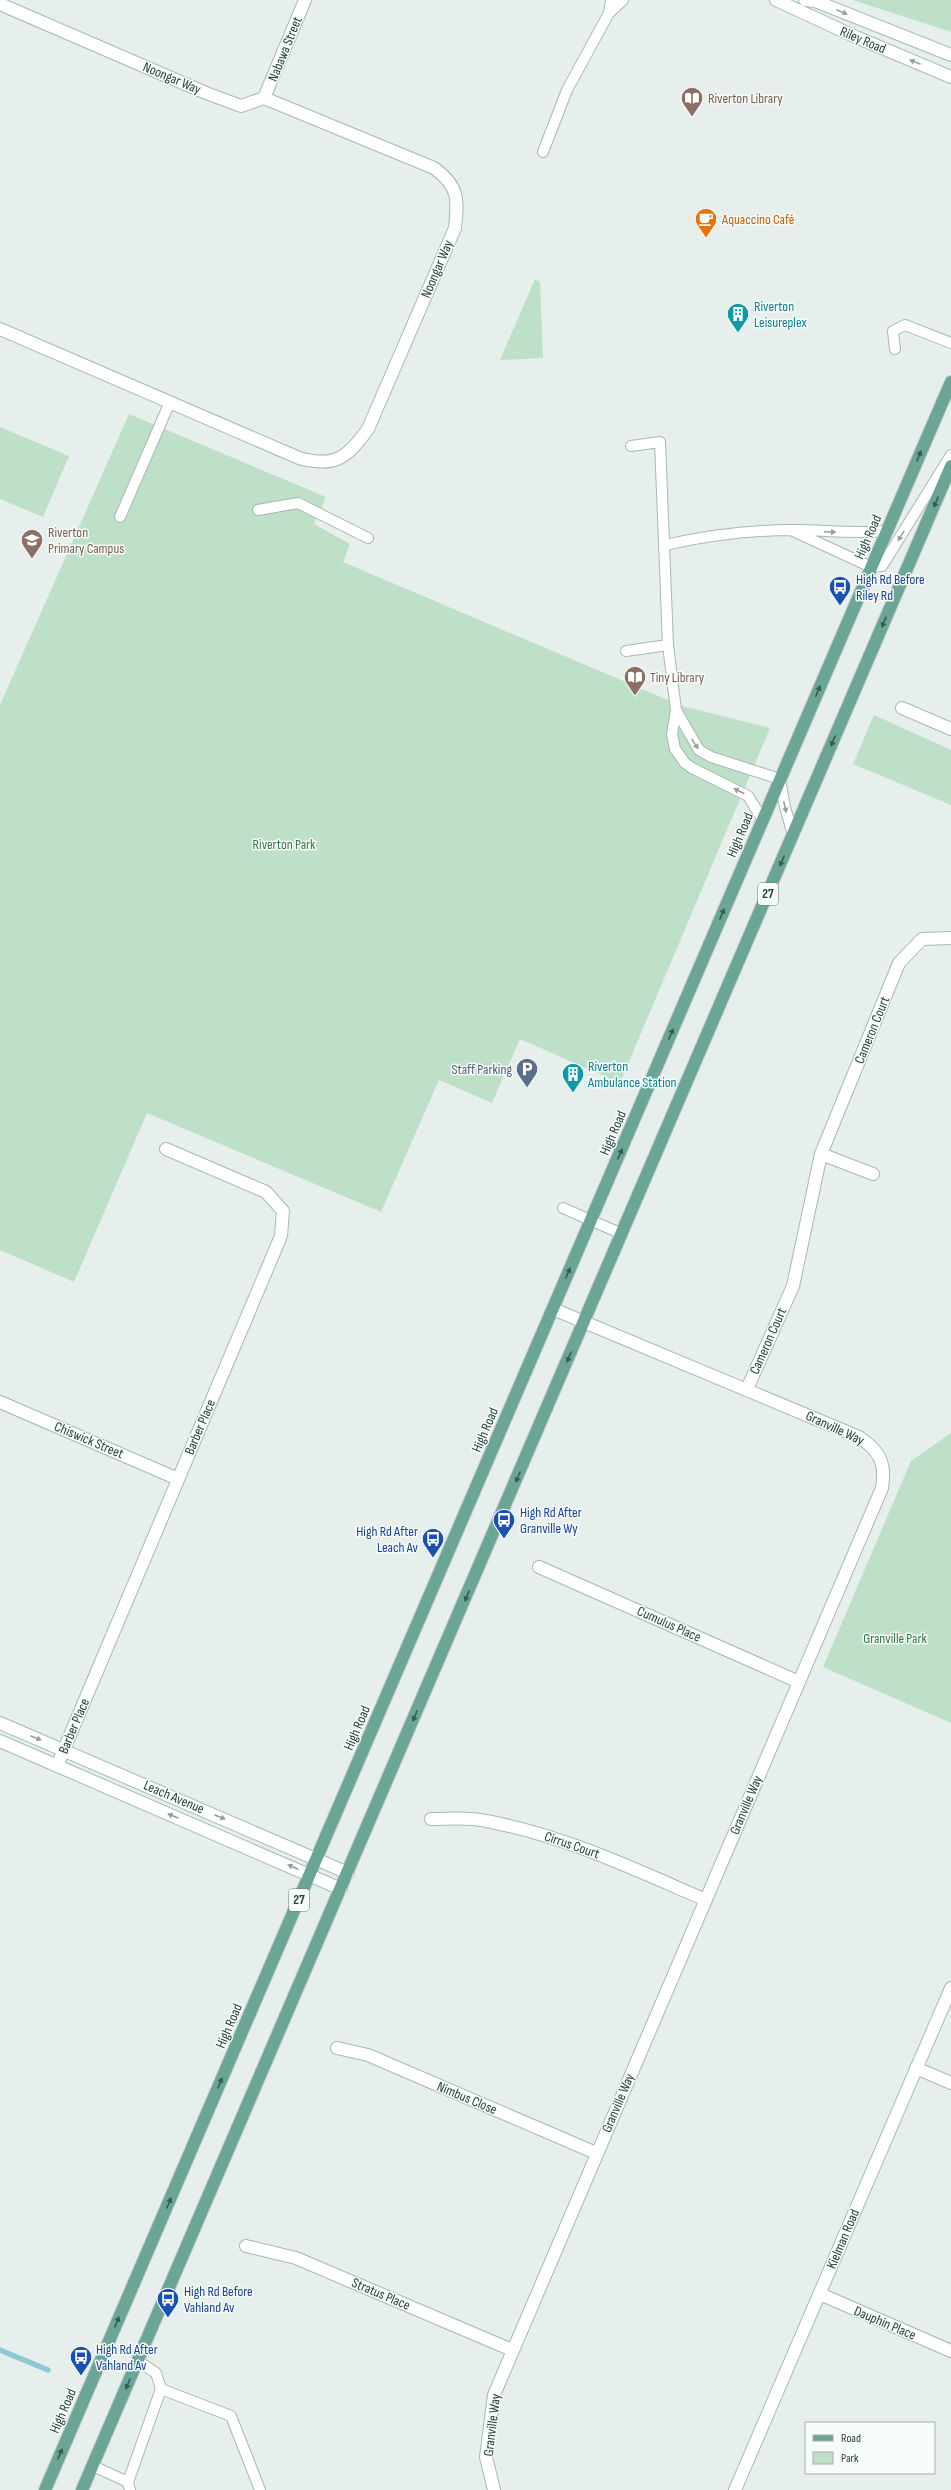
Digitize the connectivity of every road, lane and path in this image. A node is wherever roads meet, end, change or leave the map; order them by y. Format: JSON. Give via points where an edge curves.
{"nodes":[{"id":1,"x":305,"y":0,"type":"edge"},
{"id":2,"x":611,"y":0,"type":"edge"},
{"id":3,"x":623,"y":0,"type":"edge"},
{"id":4,"x":776,"y":0,"type":"edge"},
{"id":5,"x":805,"y":0,"type":"edge"},
{"id":6,"x":0,"y":4,"type":"edge"},
{"id":7,"x":609,"y":13,"type":"junction"},
{"id":8,"x":951,"y":55,"type":"edge"},
{"id":9,"x":951,"y":77,"type":"edge"},
{"id":10,"x":264,"y":98,"type":"junction"},
{"id":11,"x":543,"y":152,"type":"dead end"},
{"id":12,"x":0,"y":329,"type":"edge"},
{"id":13,"x":951,"y":343,"type":"edge"},
{"id":14,"x":895,"y":349,"type":"dead end"},
{"id":15,"x":951,"y":382,"type":"edge"},
{"id":16,"x":170,"y":402,"type":"junction"},
{"id":17,"x":631,"y":446,"type":"dead end"},
{"id":18,"x":951,"y":455,"type":"edge"},
{"id":19,"x":951,"y":466,"type":"edge"},
{"id":20,"x":258,"y":510,"type":"dead end"},
{"id":21,"x":120,"y":517,"type":"dead end"},
{"id":22,"x":791,"y":530,"type":"junction"},
{"id":23,"x":886,"y":531,"type":"junction"},
{"id":24,"x":368,"y":538,"type":"dead end"},
{"id":25,"x":665,"y":545,"type":"junction"},
{"id":26,"x":871,"y":567,"type":"junction"},
{"id":27,"x":668,"y":645,"type":"junction"},
{"id":28,"x":626,"y":651,"type":"dead end"},
{"id":29,"x":902,"y":708,"type":"dead end"},
{"id":30,"x":676,"y":710,"type":"junction"},
{"id":31,"x":951,"y":729,"type":"edge"},
{"id":32,"x":780,"y":779,"type":"junction"},
{"id":33,"x":763,"y":820,"type":"junction"},
{"id":34,"x":793,"y":834,"type":"junction"},
{"id":35,"x":951,"y":938,"type":"edge"},
{"id":36,"x":166,"y":1150,"type":"dead end"},
{"id":37,"x":821,"y":1154,"type":"junction"},
{"id":38,"x":873,"y":1174,"type":"dead end"},
{"id":39,"x":563,"y":1208,"type":"dead end"},
{"id":40,"x":591,"y":1220,"type":"junction"},
{"id":41,"x":622,"y":1234,"type":"junction"},
{"id":42,"x":553,"y":1309,"type":"junction"},
{"id":43,"x":585,"y":1322,"type":"junction"},
{"id":44,"x":747,"y":1389,"type":"junction"},
{"id":45,"x":0,"y":1402,"type":"edge"},
{"id":46,"x":178,"y":1479,"type":"junction"},
{"id":47,"x":539,"y":1567,"type":"dead end"},
{"id":48,"x":799,"y":1682,"type":"junction"},
{"id":49,"x":0,"y":1723,"type":"edge"},
{"id":50,"x":0,"y":1742,"type":"edge"},
{"id":51,"x":64,"y":1750,"type":"junction"},
{"id":52,"x":57,"y":1766,"type":"junction"},
{"id":53,"x":431,"y":1818,"type":"dead end"},
{"id":54,"x":317,"y":1859,"type":"junction"},
{"id":55,"x":348,"y":1873,"type":"junction"},
{"id":56,"x":310,"y":1875,"type":"junction"},
{"id":57,"x":341,"y":1889,"type":"junction"},
{"id":58,"x":706,"y":1900,"type":"junction"},
{"id":59,"x":951,"y":1988,"type":"edge"},
{"id":60,"x":337,"y":2048,"type":"dead end"},
{"id":61,"x":916,"y":2068,"type":"junction"},
{"id":62,"x":951,"y":2083,"type":"edge"},
{"id":63,"x":596,"y":2153,"type":"junction"},
{"id":64,"x":246,"y":2246,"type":"dead end"},
{"id":65,"x":820,"y":2294,"type":"junction"},
{"id":66,"x":512,"y":2350,"type":"junction"},
{"id":67,"x":951,"y":2351,"type":"edge"},
{"id":68,"x":138,"y":2362,"type":"junction"},
{"id":69,"x":161,"y":2389,"type":"junction"},
{"id":70,"x":93,"y":2466,"type":"junction"},
{"id":71,"x":129,"y":2486,"type":"edge"},
{"id":72,"x":45,"y":2490,"type":"edge"},
{"id":73,"x":82,"y":2490,"type":"edge"},
{"id":74,"x":260,"y":2490,"type":"edge"},
{"id":75,"x":494,"y":2490,"type":"edge"},
{"id":76,"x":736,"y":2490,"type":"edge"}],
"edges":[{"from":1,"to":10,"type":"street","name":"Nabawa Street"},
{"from":2,"to":7,"type":"lane"},
{"from":3,"to":7,"type":"lane"},
{"from":9,"to":4,"type":"street","name":"Riley Road","one_way":true,"via":[[856,38]]},
{"from":5,"to":8,"type":"street","name":"Riley Road","one_way":true,"via":[[815,1]]},
{"from":6,"to":10,"type":"street","name":"Noongar Way","via":[[240,106]]},
{"from":7,"to":11,"type":"lane","via":[[568,90]]},
{"from":10,"to":16,"type":"street","name":"Noongar Way","via":[[434,168],[449,178],[457,206],[455,228],[368,429],[347,455],[333,461],[318,463],[299,458]]},
{"from":12,"to":16,"type":"street","name":"Noongar Way"},
{"from":13,"to":14,"type":"lane","via":[[904,325],[893,331]]},
{"from":23,"to":15,"type":"main road","name":"High Road","number":"27","one_way":true},
{"from":16,"to":21,"type":"lane"},
{"from":17,"to":25,"type":"lane","via":[[660,442]]},
{"from":18,"to":26,"type":"lane","one_way":true,"via":[[887,559],[882,566]]},
{"from":19,"to":34,"type":"main road","number":"27","one_way":true},
{"from":20,"to":24,"type":"lane","via":[[298,503]]},
{"from":22,"to":23,"type":"lane","one_way":true,"via":[[861,534]]},
{"from":22,"to":25,"type":"lane","via":[[698,538]]},
{"from":22,"to":26,"type":"lane"},
{"from":23,"to":26,"type":"main road","name":"High Road","number":"27"},
{"from":25,"to":27,"type":"lane"},
{"from":32,"to":26,"type":"main road","name":"High Road","number":"27","one_way":true},
{"from":27,"to":28,"type":"lane"},
{"from":27,"to":30,"type":"lane"},
{"from":29,"to":31,"type":"street"},
{"from":30,"to":32,"type":"lane","one_way":true,"via":[[692,739],[705,753]]},
{"from":33,"to":30,"type":"lane","one_way":true,"via":[[748,796],[685,763],[675,749],[672,734]]},
{"from":32,"to":33,"type":"main road","name":"High Road","number":"27"},
{"from":32,"to":34,"type":"lane","one_way":true},
{"from":40,"to":33,"type":"main road","name":"High Road","number":"27","one_way":true},
{"from":34,"to":41,"type":"main road","number":"27","one_way":true},
{"from":35,"to":37,"type":"street","name":"Cameron Court","via":[[922,939],[899,963]]},
{"from":36,"to":46,"type":"street","name":"Barber Place","via":[[266,1192],[283,1211],[282,1236]]},
{"from":37,"to":38,"type":"street"},
{"from":37,"to":44,"type":"street","name":"Cameron Court","via":[[793,1286]]},
{"from":39,"to":40,"type":"lane"},
{"from":40,"to":41,"type":"lane"},
{"from":42,"to":40,"type":"main road","name":"High Road","number":"27","one_way":true},
{"from":41,"to":43,"type":"main road","number":"27"},
{"from":42,"to":43,"type":"street","name":"Granville Way"},
{"from":42,"to":54,"type":"main road","name":"High Road","number":"27"},
{"from":43,"to":44,"type":"street","name":"Granville Way"},
{"from":43,"to":55,"type":"main road","number":"27","one_way":true},
{"from":44,"to":48,"type":"street","name":"Granville Way","via":[[859,1437],[872,1446],[882,1461],[882,1488]]},
{"from":45,"to":46,"type":"street","name":"Chiswick Street"},
{"from":46,"to":51,"type":"street","name":"Barber Place"},
{"from":47,"to":48,"type":"street","name":"Cumulus Place"},
{"from":48,"to":58,"type":"street","name":"Granville Way"},
{"from":49,"to":51,"type":"street","name":"Leach Avenue","one_way":true},
{"from":50,"to":52,"type":"street","name":"Leach Avenue"},
{"from":51,"to":52,"type":"street","name":"Barber Place"},
{"from":51,"to":54,"type":"street","name":"Leach Avenue","one_way":true},
{"from":56,"to":52,"type":"street","name":"Leach Avenue","one_way":true},
{"from":53,"to":58,"type":"street","name":"Cirrus Court","via":[[484,1820],[546,1835],[606,1856]]},
{"from":54,"to":55,"type":"street","name":"Leach Avenue"},
{"from":54,"to":56,"type":"main road","name":"High Road","number":"27"},
{"from":55,"to":57,"type":"main road","number":"27"},
{"from":56,"to":57,"type":"street","name":"Leach Avenue"},
{"from":72,"to":56,"type":"main road","name":"High Road","number":"27","one_way":true},
{"from":57,"to":68,"type":"main road","number":"27"},
{"from":58,"to":63,"type":"street","name":"Granville Way"},
{"from":59,"to":61,"type":"street","name":"Kielman Road"},
{"from":60,"to":63,"type":"street","name":"Nimbus Close","via":[[368,2054]]},
{"from":61,"to":62,"type":"street"},
{"from":61,"to":65,"type":"street","name":"Kielman Road"},
{"from":63,"to":66,"type":"street","name":"Granville Way"},
{"from":64,"to":66,"type":"street","name":"Stratus Place","via":[[296,2258]]},
{"from":65,"to":67,"type":"street","name":"Dauphin Place"},
{"from":65,"to":76,"type":"street","name":"Kielman Road"},
{"from":66,"to":75,"type":"street","name":"Granville Way","via":[[494,2395],[486,2457]]},
{"from":68,"to":69,"type":"lane","via":[[156,2373]]},
{"from":68,"to":70,"type":"main road","number":"27","one_way":true},
{"from":69,"to":71,"type":"lane"},
{"from":69,"to":74,"type":"lane","via":[[230,2416]]},
{"from":70,"to":71,"type":"lane"},
{"from":70,"to":73,"type":"main road","number":"27"}]}
